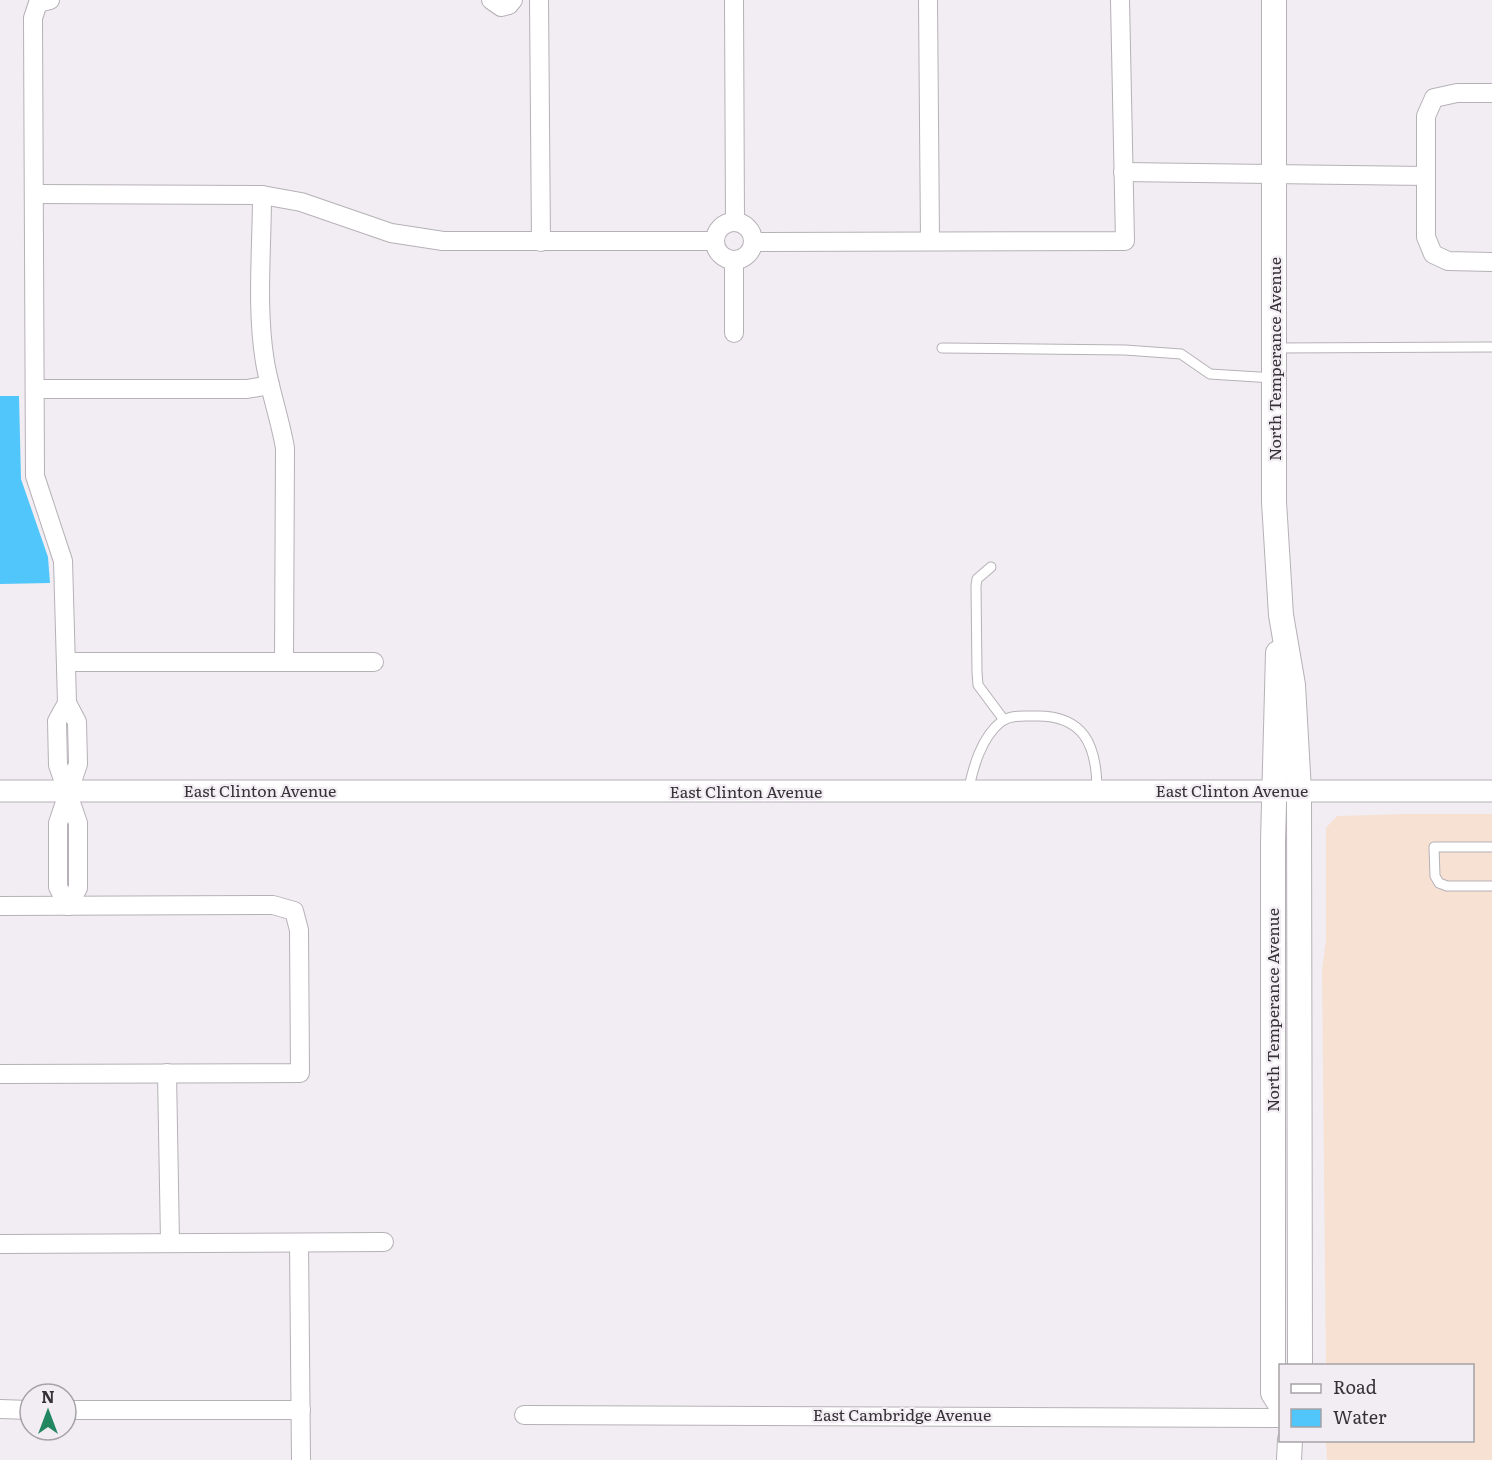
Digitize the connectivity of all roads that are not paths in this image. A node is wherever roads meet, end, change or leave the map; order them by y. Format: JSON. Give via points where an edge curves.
{"nodes":[{"id":1,"x":50,"y":0,"type":"edge"},
{"id":2,"x":491,"y":0,"type":"edge"},
{"id":3,"x":513,"y":0,"type":"edge"},
{"id":4,"x":539,"y":0,"type":"edge"},
{"id":5,"x":734,"y":0,"type":"edge"},
{"id":6,"x":928,"y":0,"type":"edge"},
{"id":7,"x":1120,"y":0,"type":"edge"},
{"id":8,"x":1274,"y":0,"type":"edge"},
{"id":9,"x":1286,"y":0,"type":"edge"},
{"id":10,"x":1492,"y":93,"type":"edge"},
{"id":11,"x":1276,"y":102,"type":"junction"},
{"id":12,"x":1124,"y":172,"type":"junction"},
{"id":13,"x":1276,"y":174,"type":"junction"},
{"id":14,"x":1426,"y":176,"type":"junction"},
{"id":15,"x":35,"y":194,"type":"junction"},
{"id":16,"x":262,"y":195,"type":"junction"},
{"id":17,"x":735,"y":222,"type":"junction"},
{"id":18,"x":715,"y":241,"type":"junction"},
{"id":19,"x":930,"y":241,"type":"junction"},
{"id":20,"x":541,"y":242,"type":"junction"},
{"id":21,"x":754,"y":242,"type":"junction"},
{"id":22,"x":734,"y":261,"type":"junction"},
{"id":23,"x":1492,"y":262,"type":"edge"},
{"id":24,"x":734,"y":333,"type":"dead end"},
{"id":25,"x":1492,"y":347,"type":"edge"},
{"id":26,"x":942,"y":348,"type":"dead end"},
{"id":27,"x":1274,"y":348,"type":"junction"},
{"id":28,"x":1274,"y":378,"type":"junction"},
{"id":29,"x":270,"y":385,"type":"junction"},
{"id":30,"x":35,"y":389,"type":"junction"},
{"id":31,"x":991,"y":567,"type":"dead end"},
{"id":32,"x":1281,"y":615,"type":"junction"},
{"id":33,"x":66,"y":662,"type":"junction"},
{"id":34,"x":284,"y":662,"type":"junction"},
{"id":35,"x":374,"y":662,"type":"dead end"},
{"id":36,"x":1004,"y":720,"type":"junction"},
{"id":37,"x":68,"y":790,"type":"junction"},
{"id":38,"x":0,"y":791,"type":"edge"},
{"id":39,"x":1097,"y":791,"type":"junction"},
{"id":40,"x":1274,"y":791,"type":"junction"},
{"id":41,"x":1299,"y":791,"type":"junction"},
{"id":42,"x":1492,"y":791,"type":"edge"},
{"id":43,"x":968,"y":792,"type":"junction"},
{"id":44,"x":1492,"y":847,"type":"edge"},
{"id":45,"x":1492,"y":886,"type":"edge"},
{"id":46,"x":0,"y":906,"type":"edge"},
{"id":47,"x":68,"y":906,"type":"junction"},
{"id":48,"x":167,"y":1073,"type":"junction"},
{"id":49,"x":0,"y":1074,"type":"edge"},
{"id":50,"x":170,"y":1242,"type":"junction"},
{"id":51,"x":384,"y":1242,"type":"dead end"},
{"id":52,"x":299,"y":1243,"type":"junction"},
{"id":53,"x":0,"y":1244,"type":"edge"},
{"id":54,"x":1300,"y":1364,"type":"edge"},
{"id":55,"x":1279,"y":1401,"type":"edge"},
{"id":56,"x":0,"y":1410,"type":"edge"},
{"id":57,"x":18,"y":1410,"type":"edge"},
{"id":58,"x":78,"y":1410,"type":"edge"},
{"id":59,"x":301,"y":1410,"type":"junction"},
{"id":60,"x":524,"y":1415,"type":"dead end"},
{"id":61,"x":1279,"y":1418,"type":"edge"},
{"id":62,"x":1290,"y":1442,"type":"edge"},
{"id":63,"x":301,"y":1460,"type":"edge"},
{"id":64,"x":1289,"y":1460,"type":"edge"}],
"edges":[{"from":1,"to":15,"type":"street","via":[[38,3],[33,18]]},
{"from":2,"to":3,"type":"street","via":[[501,7]]},
{"from":4,"to":20,"type":"street"},
{"from":5,"to":17,"type":"street"},
{"from":6,"to":19,"type":"street"},
{"from":7,"to":12,"type":"street"},
{"from":8,"to":11,"type":"main road","name":"North Temperance Avenue"},
{"from":9,"to":11,"type":"main road","name":"North Temperance Avenue"},
{"from":10,"to":14,"type":"street","via":[[1457,93],[1434,98],[1426,116]]},
{"from":11,"to":13,"type":"main road","name":"North Temperance Avenue"},
{"from":12,"to":13,"type":"street"},
{"from":12,"to":19,"type":"street","via":[[1125,241]]},
{"from":13,"to":14,"type":"street"},
{"from":13,"to":27,"type":"main road","name":"North Temperance Avenue"},
{"from":14,"to":23,"type":"street","via":[[1426,237],[1433,254],[1448,261]]},
{"from":15,"to":16,"type":"street"},
{"from":15,"to":30,"type":"street"},
{"from":16,"to":20,"type":"street","via":[[301,202],[419,239]]},
{"from":16,"to":29,"type":"street","via":[[262,335]]},
{"from":17,"to":18,"type":"street","via":[[723,225]]},
{"from":17,"to":21,"type":"street","via":[[746,226]]},
{"from":18,"to":20,"type":"street"},
{"from":18,"to":22,"type":"street","via":[[718,253]]},
{"from":19,"to":21,"type":"street"},
{"from":21,"to":22,"type":"street","via":[[750,253]]},
{"from":22,"to":24,"type":"street"},
{"from":25,"to":27,"type":"lane"},
{"from":26,"to":28,"type":"lane","via":[[1181,354],[1210,374]]},
{"from":27,"to":28,"type":"main road","name":"North Temperance Avenue"},
{"from":28,"to":32,"type":"main road","name":"North Temperance Avenue","via":[[1274,502]]},
{"from":29,"to":30,"type":"street","via":[[247,389]]},
{"from":29,"to":34,"type":"street","via":[[285,448]]},
{"from":30,"to":33,"type":"street","via":[[35,476],[63,561]]},
{"from":31,"to":36,"type":"lane","via":[[975,586],[976,672],[978,685]]},
{"from":32,"to":40,"type":"main road","name":"North Temperance Avenue"},
{"from":32,"to":41,"type":"main road","name":"North Temperance Avenue","via":[[1293,685]]},
{"from":33,"to":34,"type":"street"},
{"from":33,"to":37,"type":"street","via":[[67,703],[57,721],[58,765]]},
{"from":34,"to":35,"type":"street"},
{"from":36,"to":39,"type":"lane","via":[[1052,715],[1069,720],[1083,734],[1095,758]]},
{"from":36,"to":43,"type":"lane","via":[[978,755]]},
{"from":37,"to":38,"type":"street","name":"East Clinton Avenue"},
{"from":37,"to":43,"type":"street","name":"East Clinton Avenue"},
{"from":37,"to":47,"type":"street","via":[[58,822],[58,887]]},
{"from":39,"to":40,"type":"street","name":"East Clinton Avenue"},
{"from":39,"to":43,"type":"street","name":"East Clinton Avenue"},
{"from":40,"to":41,"type":"street","name":"East Clinton Avenue"},
{"from":40,"to":55,"type":"main road","name":"North Temperance Avenue","via":[[1273,1393]]},
{"from":41,"to":42,"type":"street","name":"East Clinton Avenue"},
{"from":41,"to":54,"type":"main road","name":"North Temperance Avenue"},
{"from":44,"to":45,"type":"lane","via":[[1434,847],[1439,883]]},
{"from":46,"to":47,"type":"street"},
{"from":47,"to":48,"type":"street","via":[[273,905],[294,911],[299,930],[300,1072]]},
{"from":48,"to":49,"type":"street"},
{"from":48,"to":50,"type":"street"},
{"from":50,"to":52,"type":"street"},
{"from":50,"to":53,"type":"street"},
{"from":51,"to":52,"type":"street"},
{"from":52,"to":59,"type":"street"},
{"from":56,"to":57,"type":"street"},
{"from":58,"to":59,"type":"street"},
{"from":59,"to":63,"type":"street"},
{"from":60,"to":61,"type":"street","name":"East Cambridge Avenue"},
{"from":62,"to":64,"type":"main road"}]}
